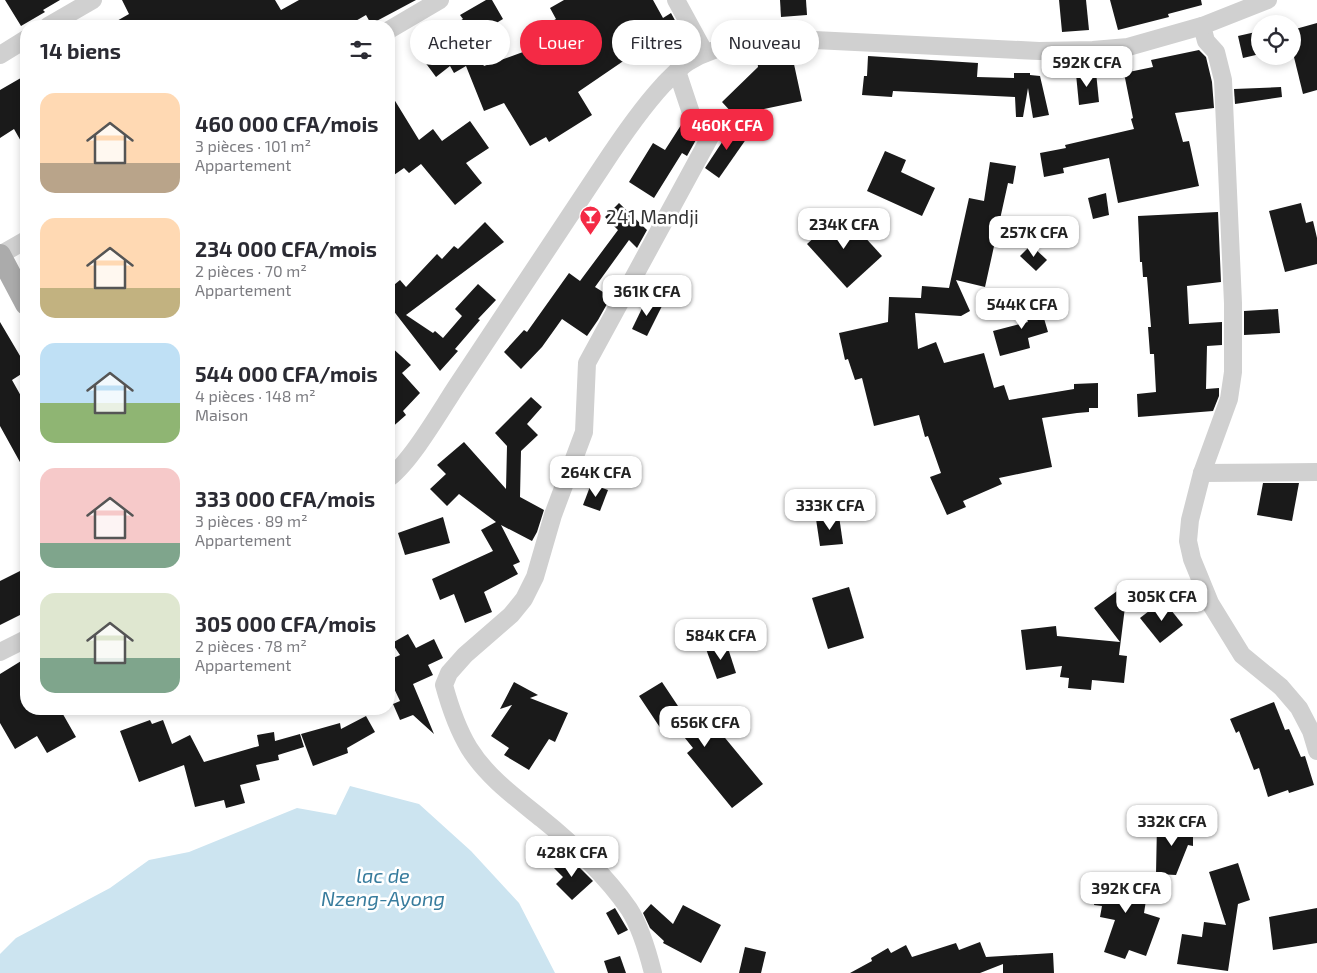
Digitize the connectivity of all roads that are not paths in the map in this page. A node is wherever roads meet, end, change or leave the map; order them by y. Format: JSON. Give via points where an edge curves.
{"nodes":[{"id":1,"x":93,"y":0,"type":"edge"},
{"id":2,"x":440,"y":0,"type":"edge"},
{"id":3,"x":676,"y":0,"type":"edge"},
{"id":4,"x":1268,"y":0,"type":"edge"},
{"id":5,"x":58,"y":20,"type":"edge"},
{"id":6,"x":395,"y":26,"type":"edge"},
{"id":7,"x":1202,"y":26,"type":"junction"},
{"id":8,"x":20,"y":43,"type":"edge"},
{"id":9,"x":705,"y":53,"type":"junction"},
{"id":10,"x":0,"y":55,"type":"edge"},
{"id":11,"x":677,"y":71,"type":"junction"},
{"id":12,"x":20,"y":243,"type":"edge"},
{"id":13,"x":0,"y":255,"type":"edge"},
{"id":14,"x":20,"y":293,"type":"edge"},
{"id":15,"x":395,"y":472,"type":"edge"},
{"id":16,"x":1317,"y":472,"type":"edge"},
{"id":17,"x":1202,"y":473,"type":"junction"},
{"id":18,"x":20,"y":642,"type":"edge"},
{"id":19,"x":0,"y":652,"type":"edge"},
{"id":20,"x":1314,"y":729,"type":"edge"},
{"id":21,"x":1317,"y":751,"type":"edge"},
{"id":22,"x":653,"y":973,"type":"edge"}],
"edges":[{"from":1,"to":5,"type":"street"},
{"from":2,"to":6,"type":"street"},
{"from":3,"to":9,"type":"street"},
{"from":4,"to":7,"type":"street"},
{"from":7,"to":9,"type":"street","via":[[1128,47],[1093,50],[1039,51],[794,39],[762,41]]},
{"from":7,"to":17,"type":"street","via":[[1206,41],[1216,52],[1223,80],[1234,303],[1234,372],[1229,399]]},
{"from":8,"to":10,"type":"street"},
{"from":9,"to":11,"type":"street"},
{"from":11,"to":15,"type":"street","via":[[628,129],[440,412]]},
{"from":11,"to":22,"type":"street","via":[[692,116],[710,137],[587,364],[584,432],[553,515],[535,577],[520,604],[448,673],[444,685],[458,728],[486,770],[594,867],[629,910]]},
{"from":12,"to":13,"type":"street"},
{"from":13,"to":14,"type":"main road"},
{"from":16,"to":17,"type":"street"},
{"from":17,"to":20,"type":"street","via":[[1188,541],[1210,603],[1242,655],[1280,687]]},
{"from":18,"to":19,"type":"street"},
{"from":20,"to":21,"type":"street"}]}
